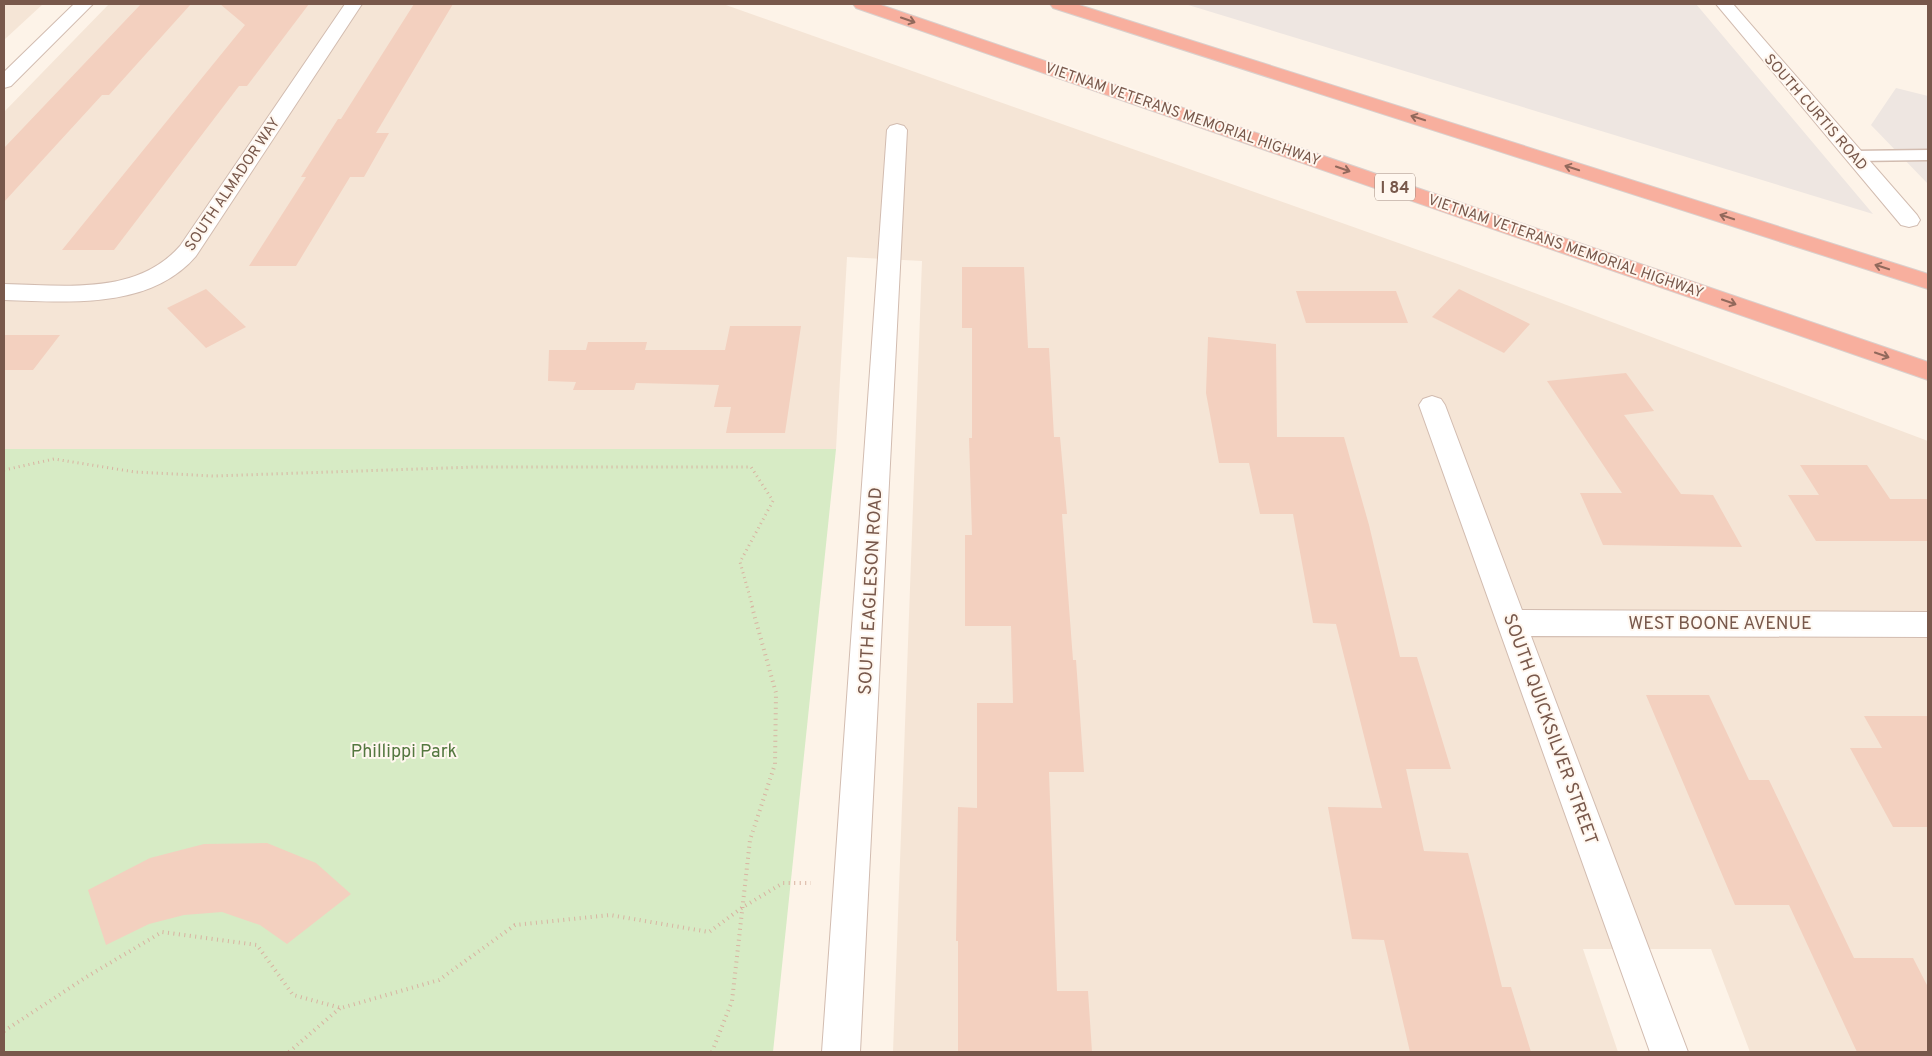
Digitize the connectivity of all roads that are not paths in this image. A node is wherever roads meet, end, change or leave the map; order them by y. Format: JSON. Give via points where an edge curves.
{"nodes":[{"id":1,"x":84,"y":4,"type":"edge"},
{"id":2,"x":352,"y":4,"type":"edge"},
{"id":3,"x":862,"y":4,"type":"edge"},
{"id":4,"x":1059,"y":4,"type":"edge"},
{"id":5,"x":1724,"y":4,"type":"edge"},
{"id":6,"x":4,"y":82,"type":"edge"},
{"id":7,"x":897,"y":130,"type":"dead end"},
{"id":8,"x":1928,"y":155,"type":"edge"},
{"id":9,"x":1854,"y":156,"type":"junction"},
{"id":10,"x":1909,"y":220,"type":"dead end"},
{"id":11,"x":1928,"y":282,"type":"edge"},
{"id":12,"x":4,"y":292,"type":"edge"},
{"id":13,"x":1928,"y":371,"type":"edge"},
{"id":14,"x":1432,"y":405,"type":"dead end"},
{"id":15,"x":1512,"y":622,"type":"junction"},
{"id":16,"x":1928,"y":624,"type":"edge"},
{"id":17,"x":841,"y":1052,"type":"edge"},
{"id":18,"x":1669,"y":1052,"type":"edge"}],
"edges":[{"from":1,"to":6,"type":"street"},
{"from":2,"to":12,"type":"street","name":"SOUTH ALMADOR WAY","via":[[188,251],[170,268],[145,282],[111,290]]},
{"from":3,"to":13,"type":"highway","name":"VIETNAM VETERANS MEMORIAL HIGHWAY","number":"I 84","one_way":true},
{"from":11,"to":4,"type":"highway","one_way":true},
{"from":5,"to":9,"type":"street","name":"SOUTH CURTIS ROAD"},
{"from":7,"to":17,"type":"street","name":"SOUTH EAGLESON ROAD"},
{"from":8,"to":9,"type":"lane"},
{"from":9,"to":10,"type":"street","name":"SOUTH CURTIS ROAD"},
{"from":14,"to":15,"type":"street","name":"SOUTH QUICKSILVER STREET"},
{"from":15,"to":16,"type":"street","name":"WEST BOONE AVENUE"},
{"from":15,"to":18,"type":"street","name":"SOUTH QUICKSILVER STREET"}]}
